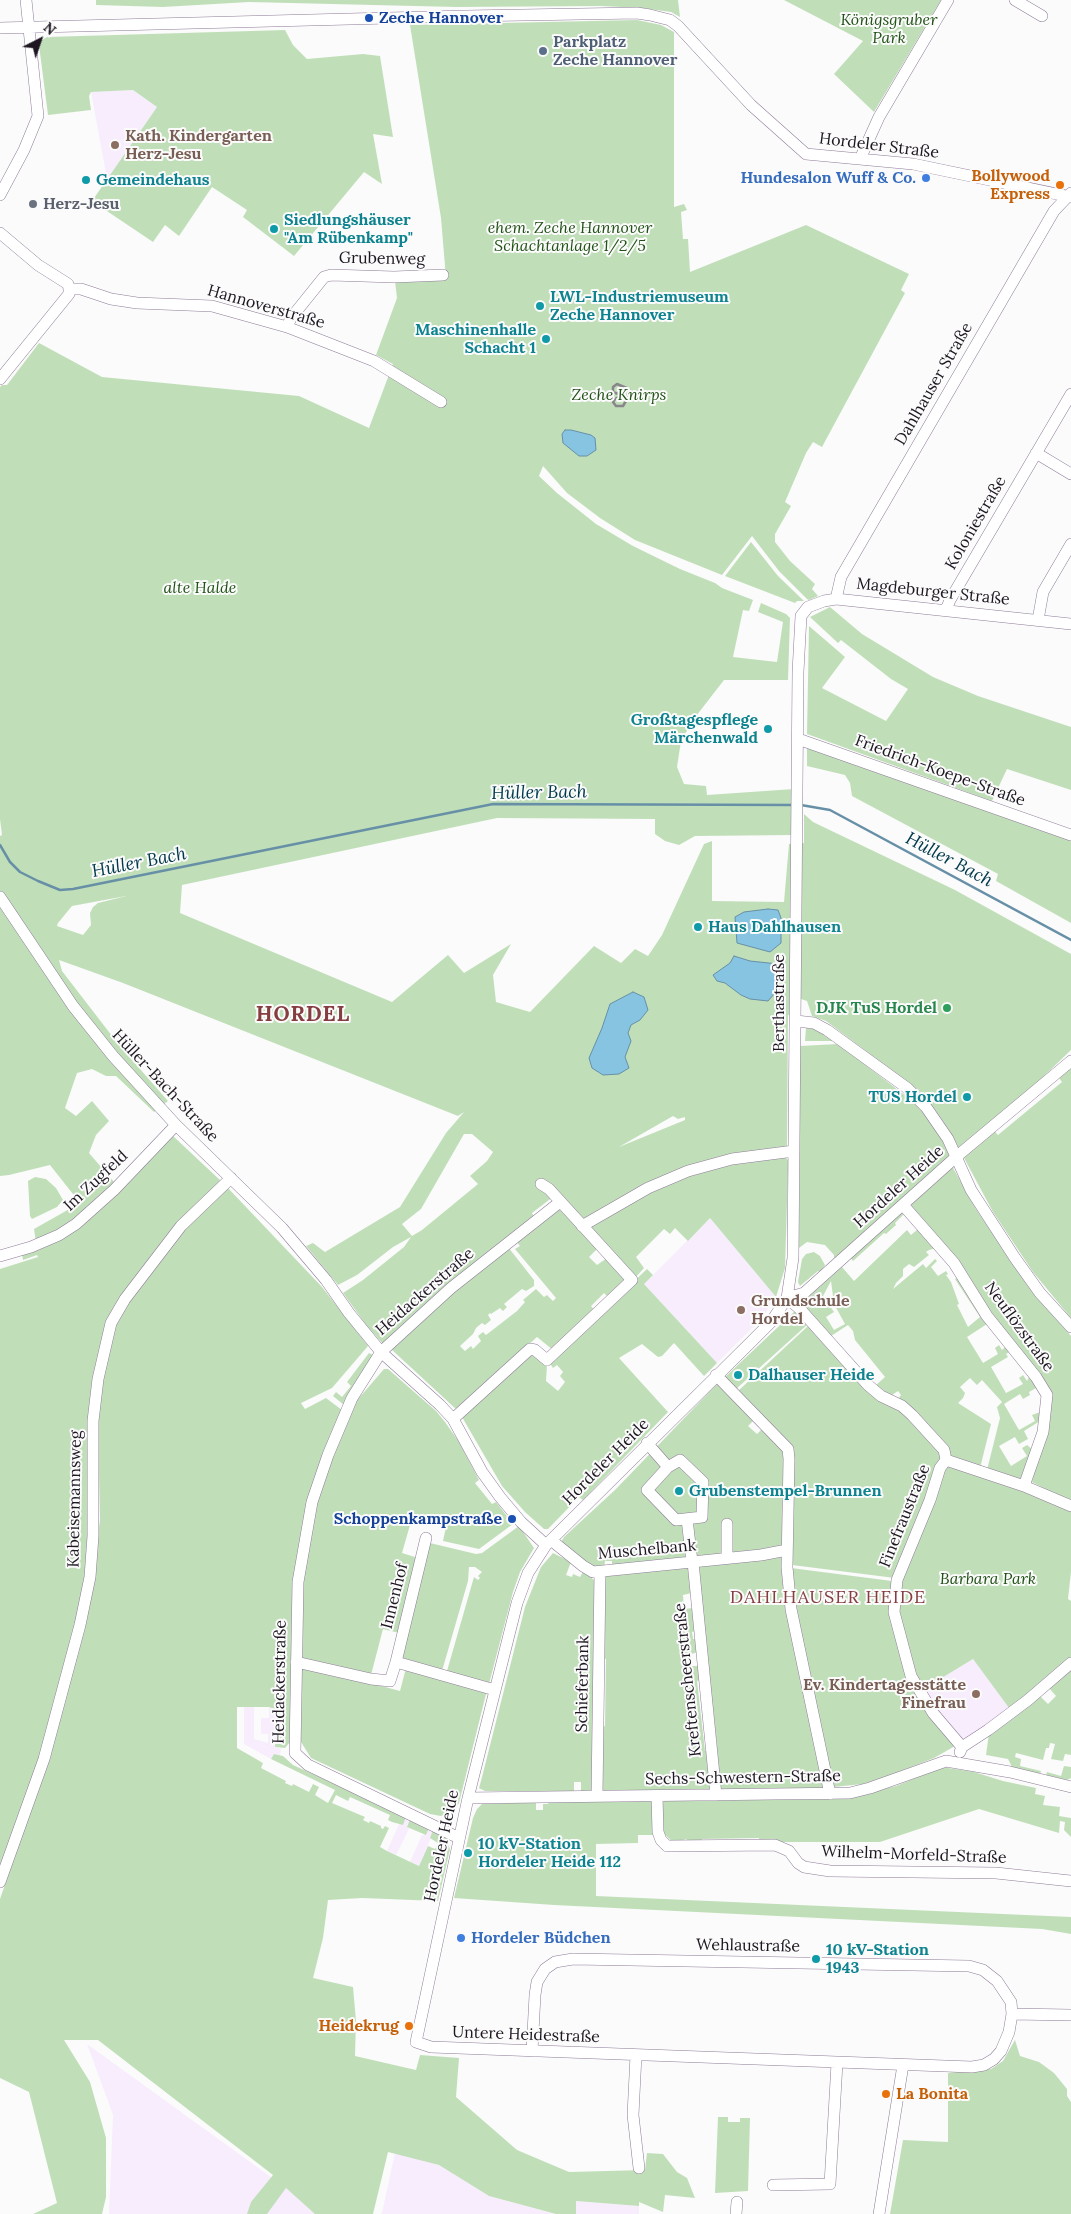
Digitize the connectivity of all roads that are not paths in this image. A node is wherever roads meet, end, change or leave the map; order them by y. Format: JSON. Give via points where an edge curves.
{"nodes":[{"id":1,"x":26,"y":0,"type":"edge"},
{"id":2,"x":948,"y":0,"type":"edge"},
{"id":3,"x":1015,"y":0,"type":"edge"},
{"id":4,"x":1042,"y":16,"type":"dead end"},
{"id":5,"x":29,"y":27,"type":"junction"},
{"id":6,"x":0,"y":28,"type":"edge"},
{"id":7,"x":860,"y":159,"type":"junction"},
{"id":8,"x":0,"y":195,"type":"edge"},
{"id":9,"x":1070,"y":196,"type":"edge"},
{"id":10,"x":0,"y":233,"type":"edge"},
{"id":11,"x":443,"y":275,"type":"dead end"},
{"id":12,"x":70,"y":289,"type":"junction"},
{"id":13,"x":287,"y":327,"type":"junction"},
{"id":14,"x":0,"y":379,"type":"edge"},
{"id":15,"x":1071,"y":394,"type":"edge"},
{"id":16,"x":441,"y":402,"type":"dead end"},
{"id":17,"x":1066,"y":413,"type":"edge"},
{"id":18,"x":1036,"y":453,"type":"junction"},
{"id":19,"x":1071,"y":474,"type":"edge"},
{"id":20,"x":1071,"y":544,"type":"edge"},
{"id":21,"x":836,"y":599,"type":"junction"},
{"id":22,"x":824,"y":601,"type":"joint"},
{"id":23,"x":946,"y":610,"type":"junction"},
{"id":24,"x":1038,"y":620,"type":"junction"},
{"id":25,"x":1071,"y":624,"type":"edge"},
{"id":26,"x":798,"y":739,"type":"junction"},
{"id":27,"x":1071,"y":835,"type":"edge"},
{"id":28,"x":0,"y":897,"type":"edge"},
{"id":29,"x":796,"y":1021,"type":"junction"},
{"id":30,"x":1071,"y":1061,"type":"edge"},
{"id":31,"x":176,"y":1125,"type":"junction"},
{"id":32,"x":794,"y":1151,"type":"junction"},
{"id":33,"x":956,"y":1156,"type":"junction"},
{"id":34,"x":231,"y":1178,"type":"junction"},
{"id":35,"x":541,"y":1184,"type":"dead end"},
{"id":36,"x":560,"y":1202,"type":"junction"},
{"id":37,"x":903,"y":1205,"type":"junction"},
{"id":38,"x":582,"y":1226,"type":"junction"},
{"id":39,"x":0,"y":1256,"type":"edge"},
{"id":40,"x":787,"y":1298,"type":"junction"},
{"id":41,"x":1071,"y":1327,"type":"edge"},
{"id":42,"x":381,"y":1352,"type":"junction"},
{"id":43,"x":716,"y":1375,"type":"junction"},
{"id":44,"x":453,"y":1419,"type":"junction"},
{"id":45,"x":646,"y":1444,"type":"junction"},
{"id":46,"x":946,"y":1460,"type":"junction"},
{"id":47,"x":668,"y":1467,"type":"junction"},
{"id":48,"x":1024,"y":1486,"type":"junction"},
{"id":49,"x":1071,"y":1506,"type":"edge"},
{"id":50,"x":687,"y":1519,"type":"junction"},
{"id":51,"x":727,"y":1524,"type":"dead end"},
{"id":52,"x":426,"y":1538,"type":"dead end"},
{"id":53,"x":548,"y":1543,"type":"junction"},
{"id":54,"x":787,"y":1550,"type":"junction"},
{"id":55,"x":727,"y":1558,"type":"junction"},
{"id":56,"x":692,"y":1562,"type":"junction"},
{"id":57,"x":600,"y":1572,"type":"junction"},
{"id":58,"x":296,"y":1662,"type":"junction"},
{"id":59,"x":396,"y":1662,"type":"junction"},
{"id":60,"x":1071,"y":1663,"type":"edge"},
{"id":61,"x":495,"y":1690,"type":"junction"},
{"id":62,"x":962,"y":1747,"type":"junction"},
{"id":63,"x":957,"y":1761,"type":"junction"},
{"id":64,"x":1071,"y":1786,"type":"edge"},
{"id":65,"x":830,"y":1794,"type":"junction"},
{"id":66,"x":716,"y":1795,"type":"junction"},
{"id":67,"x":597,"y":1796,"type":"junction"},
{"id":68,"x":657,"y":1796,"type":"junction"},
{"id":69,"x":468,"y":1798,"type":"junction"},
{"id":70,"x":459,"y":1838,"type":"junction"},
{"id":71,"x":1071,"y":1881,"type":"edge"},
{"id":72,"x":0,"y":1882,"type":"edge"},
{"id":73,"x":1012,"y":2014,"type":"junction"},
{"id":74,"x":1071,"y":2015,"type":"edge"},
{"id":75,"x":416,"y":2042,"type":"joint"},
{"id":76,"x":532,"y":2051,"type":"junction"},
{"id":77,"x":636,"y":2055,"type":"junction"},
{"id":78,"x":837,"y":2062,"type":"junction"},
{"id":79,"x":903,"y":2065,"type":"junction"},
{"id":80,"x":639,"y":2168,"type":"dead end"},
{"id":81,"x":773,"y":2185,"type":"dead end"},
{"id":82,"x":737,"y":2202,"type":"dead end"},
{"id":83,"x":736,"y":2214,"type":"edge"},
{"id":84,"x":879,"y":2214,"type":"edge"}],
"edges":[{"from":1,"to":5,"type":"street"},
{"from":2,"to":7,"type":"street","via":[[879,117]]},
{"from":3,"to":4,"type":"street"},
{"from":5,"to":6,"type":"street"},
{"from":5,"to":7,"type":"street","name":"Hordeler Straße","via":[[628,13],[661,17],[674,23],[740,94],[802,151]]},
{"from":5,"to":8,"type":"street","via":[[38,116]]},
{"from":7,"to":9,"type":"street","name":"Hordeler Straße","via":[[930,166]]},
{"from":9,"to":21,"type":"street","name":"Dahlhauser Straße","via":[[1054,211],[846,569],[838,584]]},
{"from":10,"to":12,"type":"street","name":"Hannoverstraße","via":[[38,265],[68,284]]},
{"from":11,"to":13,"type":"street","name":"Grubenweg","via":[[324,277]]},
{"from":12,"to":13,"type":"street","name":"Hannoverstraße","via":[[136,303],[212,306]]},
{"from":12,"to":14,"type":"street"},
{"from":13,"to":16,"type":"street","name":"Hannoverstraße","via":[[374,361]]},
{"from":15,"to":17,"type":"street","name":"Koloniestraße"},
{"from":17,"to":18,"type":"street","name":"Koloniestraße"},
{"from":18,"to":19,"type":"street"},
{"from":18,"to":23,"type":"street","name":"Koloniestraße"},
{"from":20,"to":24,"type":"street","via":[[1043,592]]},
{"from":21,"to":22,"type":"street","name":"Magdeburger Straße"},
{"from":21,"to":23,"type":"street","name":"Magdeburger Straße"},
{"from":22,"to":26,"type":"street","name":"Berthastraße","via":[[803,611],[800,622]]},
{"from":23,"to":24,"type":"street","name":"Magdeburger Straße"},
{"from":24,"to":25,"type":"street","name":"Magdeburger Straße"},
{"from":26,"to":27,"type":"street","name":"Friedrich-Koepe-Straße"},
{"from":26,"to":29,"type":"street","name":"Berthastraße"},
{"from":28,"to":31,"type":"street","name":"Hüller-Bach-Straße","via":[[73,1006]]},
{"from":29,"to":32,"type":"street","name":"Berthastraße"},
{"from":29,"to":33,"type":"street","via":[[814,1023],[827,1030],[907,1088],[938,1122]]},
{"from":30,"to":33,"type":"street","name":"Hordeler Heide"},
{"from":31,"to":34,"type":"street","name":"Hüller-Bach-Straße"},
{"from":31,"to":39,"type":"street","name":"Im Zugfeld","via":[[114,1190],[76,1224],[31,1248]]},
{"from":32,"to":38,"type":"street","via":[[732,1160],[688,1171],[648,1188]]},
{"from":32,"to":40,"type":"street","name":"Berthastraße","via":[[793,1258]]},
{"from":33,"to":37,"type":"street","name":"Hordeler Heide"},
{"from":33,"to":41,"type":"street","via":[[971,1190],[1015,1257],[1040,1293]]},
{"from":34,"to":42,"type":"street","name":"Hüller-Bach-Straße","via":[[282,1228]]},
{"from":34,"to":72,"type":"street","name":"Kabeisemannsweg","via":[[181,1226],[111,1323],[93,1421],[90,1577],[44,1759]]},
{"from":35,"to":36,"type":"street"},
{"from":36,"to":38,"type":"street"},
{"from":36,"to":42,"type":"street","name":"Heidackerstraße","via":[[451,1288]]},
{"from":37,"to":40,"type":"street","name":"Hordeler Heide","via":[[804,1293]]},
{"from":37,"to":48,"type":"street","name":"Neuflözstraße","via":[[954,1263],[988,1316],[1047,1395],[1042,1432]]},
{"from":38,"to":44,"type":"street","via":[[632,1280],[547,1360],[530,1349]]},
{"from":40,"to":43,"type":"street","name":"Hordeler Heide","via":[[771,1322]]},
{"from":40,"to":46,"type":"street","via":[[800,1308],[868,1385],[912,1415],[944,1450]]},
{"from":42,"to":44,"type":"street"},
{"from":42,"to":58,"type":"street","name":"Heidackerstraße","via":[[352,1398],[312,1502],[298,1582]]},
{"from":43,"to":45,"type":"street","name":"Hordeler Heide"},
{"from":43,"to":54,"type":"street","via":[[788,1449]]},
{"from":44,"to":53,"type":"street","via":[[482,1472],[500,1497],[521,1522]]},
{"from":45,"to":47,"type":"street"},
{"from":45,"to":53,"type":"street","name":"Hordeler Heide"},
{"from":46,"to":48,"type":"street"},
{"from":46,"to":62,"type":"street","name":"Finefraustraße","via":[[940,1468],[897,1580],[894,1612],[911,1676],[933,1713]]},
{"from":47,"to":50,"type":"street","via":[[647,1490],[676,1520]]},
{"from":47,"to":50,"type":"street","via":[[680,1460],[703,1482],[702,1517]]},
{"from":48,"to":49,"type":"street"},
{"from":50,"to":56,"type":"street","name":"Kreftenscheerstraße"},
{"from":51,"to":55,"type":"street"},
{"from":52,"to":59,"type":"street","name":"Innenhof"},
{"from":53,"to":57,"type":"street","name":"Muschelbank","via":[[593,1572]]},
{"from":53,"to":61,"type":"street","name":"Hordeler Heide","via":[[536,1558],[521,1589]]},
{"from":54,"to":55,"type":"street","name":"Muschelbank"},
{"from":54,"to":65,"type":"street","via":[[791,1609]]},
{"from":55,"to":56,"type":"street","name":"Muschelbank"},
{"from":56,"to":57,"type":"street","name":"Muschelbank"},
{"from":56,"to":66,"type":"street","name":"Kreftenscheerstraße"},
{"from":57,"to":67,"type":"street","name":"Schieferbank"},
{"from":58,"to":59,"type":"street","name":"Innenhof","via":[[390,1681]]},
{"from":58,"to":70,"type":"street","name":"Heidackerstraße","via":[[295,1753],[308,1765]]},
{"from":59,"to":61,"type":"street"},
{"from":60,"to":62,"type":"street","via":[[1028,1700]]},
{"from":61,"to":69,"type":"street","name":"Hordeler Heide"},
{"from":62,"to":63,"type":"street"},
{"from":63,"to":64,"type":"street","name":"Sechs-Schwestern-Straße"},
{"from":63,"to":65,"type":"street","name":"Sechs-Schwestern-Straße","via":[[946,1760],[926,1766],[870,1788]]},
{"from":65,"to":66,"type":"street","name":"Sechs-Schwestern-Straße"},
{"from":66,"to":68,"type":"street","name":"Sechs-Schwestern-Straße"},
{"from":67,"to":68,"type":"street","name":"Sechs-Schwestern-Straße"},
{"from":67,"to":69,"type":"street","name":"Sechs-Schwestern-Straße"},
{"from":68,"to":71,"type":"street","name":"Wilhelm-Morfeld-Straße","via":[[658,1832],[667,1846],[775,1846],[789,1851],[804,1867],[830,1871],[996,1873]]},
{"from":69,"to":70,"type":"street","name":"Hordeler Heide"},
{"from":70,"to":75,"type":"street","name":"Hordeler Heide"},
{"from":73,"to":74,"type":"street"},
{"from":73,"to":76,"type":"street","name":"Wehlaustraße","via":[[1011,2002],[998,1981],[983,1970],[970,1966],[573,1959],[555,1962],[545,1969],[538,1982]]},
{"from":73,"to":79,"type":"street","name":"Untere Heidestraße","via":[[1001,2051],[984,2066]]},
{"from":75,"to":76,"type":"street","name":"Untere Heidestraße","via":[[431,2047]]},
{"from":76,"to":77,"type":"street","name":"Untere Heidestraße"},
{"from":77,"to":78,"type":"street","name":"Untere Heidestraße"},
{"from":77,"to":80,"type":"street","via":[[633,2115]]},
{"from":78,"to":79,"type":"street","name":"Untere Heidestraße"},
{"from":78,"to":81,"type":"street","via":[[830,2184]]},
{"from":79,"to":84,"type":"street"},
{"from":82,"to":83,"type":"street"}]}
